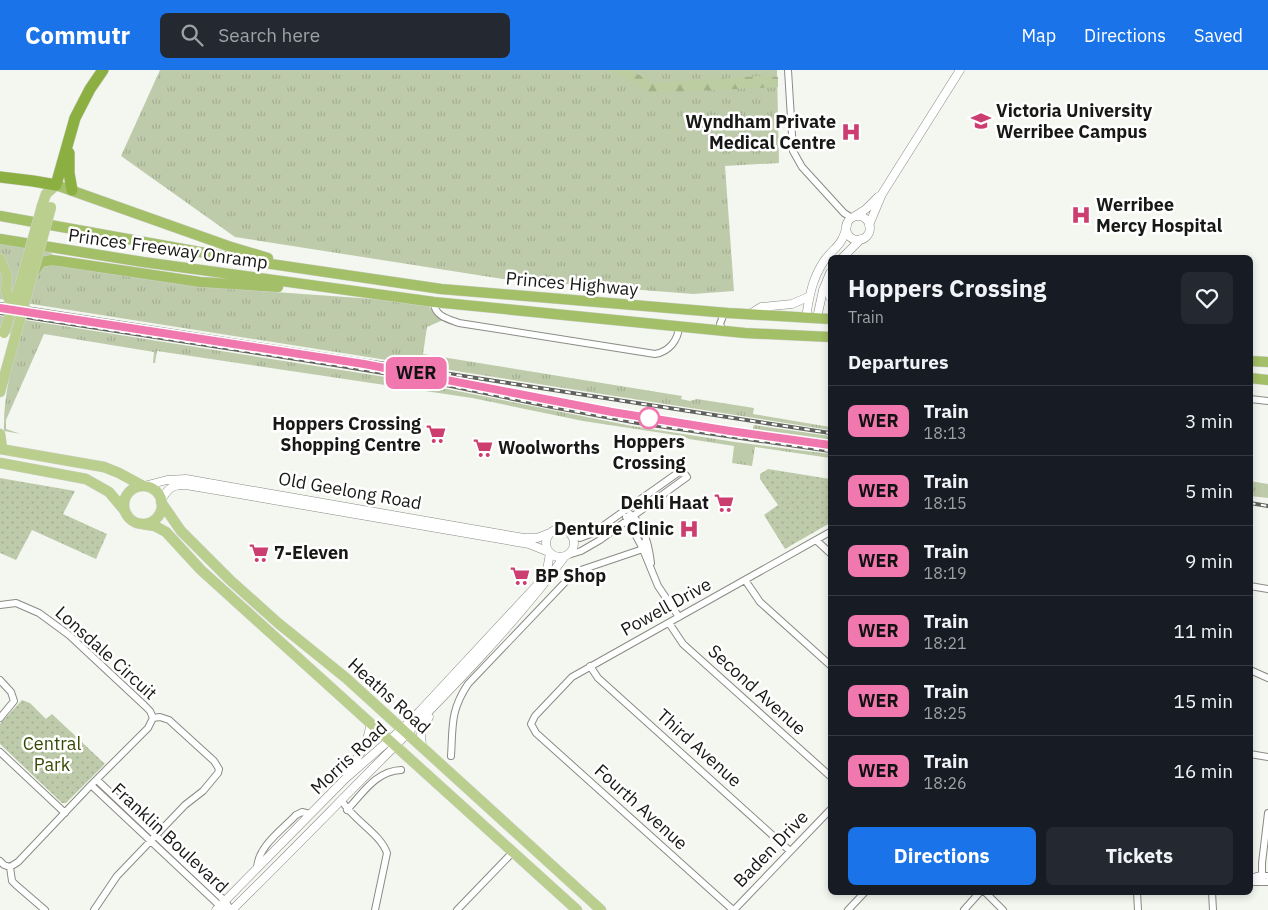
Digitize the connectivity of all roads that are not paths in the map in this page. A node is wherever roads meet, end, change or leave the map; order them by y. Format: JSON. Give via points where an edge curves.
{"nodes":[{"id":1,"x":103,"y":70,"type":"edge"},
{"id":2,"x":788,"y":70,"type":"edge"},
{"id":3,"x":960,"y":70,"type":"edge"},
{"id":4,"x":68,"y":141,"type":"junction"},
{"id":5,"x":0,"y":177,"type":"edge"},
{"id":6,"x":56,"y":185,"type":"junction"},
{"id":7,"x":72,"y":190,"type":"junction"},
{"id":8,"x":882,"y":194,"type":"junction"},
{"id":9,"x":46,"y":207,"type":"junction"},
{"id":10,"x":0,"y":216,"type":"edge"},
{"id":11,"x":850,"y":220,"type":"junction"},
{"id":12,"x":870,"y":225,"type":"junction"},
{"id":13,"x":0,"y":239,"type":"edge"},
{"id":14,"x":861,"y":239,"type":"junction"},
{"id":15,"x":829,"y":255,"type":"edge"},
{"id":16,"x":845,"y":255,"type":"edge"},
{"id":17,"x":828,"y":256,"type":"edge"},
{"id":18,"x":0,"y":260,"type":"edge"},
{"id":19,"x":312,"y":270,"type":"junction"},
{"id":20,"x":35,"y":271,"type":"junction"},
{"id":21,"x":828,"y":277,"type":"edge"},
{"id":22,"x":331,"y":288,"type":"junction"},
{"id":23,"x":441,"y":289,"type":"junction"},
{"id":24,"x":808,"y":297,"type":"junction"},
{"id":25,"x":434,"y":302,"type":"junction"},
{"id":26,"x":12,"y":307,"type":"junction"},
{"id":27,"x":659,"y":308,"type":"junction"},
{"id":28,"x":726,"y":314,"type":"junction"},
{"id":29,"x":749,"y":315,"type":"junction"},
{"id":30,"x":812,"y":318,"type":"junction"},
{"id":31,"x":828,"y":319,"type":"edge"},
{"id":32,"x":679,"y":327,"type":"junction"},
{"id":33,"x":706,"y":329,"type":"junction"},
{"id":34,"x":723,"y":331,"type":"junction"},
{"id":35,"x":810,"y":336,"type":"junction"},
{"id":36,"x":2,"y":337,"type":"edge"},
{"id":37,"x":828,"y":337,"type":"edge"},
{"id":38,"x":1253,"y":361,"type":"edge"},
{"id":39,"x":1268,"y":362,"type":"edge"},
{"id":40,"x":1253,"y":378,"type":"edge"},
{"id":41,"x":1268,"y":380,"type":"edge"},
{"id":42,"x":0,"y":392,"type":"edge"},
{"id":43,"x":1253,"y":399,"type":"edge"},
{"id":44,"x":1268,"y":401,"type":"edge"},
{"id":45,"x":0,"y":434,"type":"edge"},
{"id":46,"x":1,"y":449,"type":"edge"},
{"id":47,"x":0,"y":463,"type":"edge"},
{"id":48,"x":144,"y":486,"type":"junction"},
{"id":49,"x":226,"y":488,"type":"junction"},
{"id":50,"x":161,"y":502,"type":"junction"},
{"id":51,"x":125,"y":511,"type":"junction"},
{"id":52,"x":625,"y":511,"type":"junction"},
{"id":53,"x":633,"y":516,"type":"junction"},
{"id":54,"x":627,"y":521,"type":"junction"},
{"id":55,"x":142,"y":524,"type":"junction"},
{"id":56,"x":439,"y":526,"type":"junction"},
{"id":57,"x":641,"y":528,"type":"junction"},
{"id":58,"x":550,"y":533,"type":"junction"},
{"id":59,"x":828,"y":533,"type":"edge"},
{"id":60,"x":571,"y":536,"type":"junction"},
{"id":61,"x":637,"y":537,"type":"junction"},
{"id":62,"x":646,"y":540,"type":"junction"},
{"id":63,"x":816,"y":540,"type":"junction"},
{"id":64,"x":642,"y":547,"type":"junction"},
{"id":65,"x":828,"y":551,"type":"edge"},
{"id":66,"x":550,"y":552,"type":"junction"},
{"id":67,"x":566,"y":556,"type":"junction"},
{"id":68,"x":652,"y":569,"type":"junction"},
{"id":69,"x":745,"y":580,"type":"junction"},
{"id":70,"x":1253,"y":586,"type":"edge"},
{"id":71,"x":1268,"y":589,"type":"edge"},
{"id":72,"x":0,"y":605,"type":"edge"},
{"id":73,"x":674,"y":620,"type":"junction"},
{"id":74,"x":828,"y":663,"type":"edge"},
{"id":75,"x":590,"y":666,"type":"junction"},
{"id":76,"x":1253,"y":671,"type":"edge"},
{"id":77,"x":1268,"y":678,"type":"edge"},
{"id":78,"x":0,"y":680,"type":"edge"},
{"id":79,"x":436,"y":704,"type":"junction"},
{"id":80,"x":0,"y":718,"type":"edge"},
{"id":81,"x":153,"y":718,"type":"junction"},
{"id":82,"x":370,"y":723,"type":"junction"},
{"id":83,"x":530,"y":724,"type":"joint"},
{"id":84,"x":405,"y":732,"type":"junction"},
{"id":85,"x":392,"y":743,"type":"junction"},
{"id":86,"x":422,"y":747,"type":"junction"},
{"id":87,"x":0,"y":752,"type":"edge"},
{"id":88,"x":1253,"y":754,"type":"edge"},
{"id":89,"x":451,"y":756,"type":"dead end"},
{"id":90,"x":1268,"y":757,"type":"edge"},
{"id":91,"x":401,"y":770,"type":"dead end"},
{"id":92,"x":828,"y":774,"type":"edge"},
{"id":93,"x":97,"y":780,"type":"junction"},
{"id":94,"x":341,"y":783,"type":"junction"},
{"id":95,"x":91,"y":785,"type":"junction"},
{"id":96,"x":324,"y":800,"type":"junction"},
{"id":97,"x":342,"y":801,"type":"junction"},
{"id":98,"x":347,"y":810,"type":"junction"},
{"id":99,"x":828,"y":812,"type":"edge"},
{"id":100,"x":65,"y":813,"type":"junction"},
{"id":101,"x":330,"y":813,"type":"junction"},
{"id":102,"x":1268,"y":814,"type":"edge"},
{"id":103,"x":135,"y":815,"type":"junction"},
{"id":104,"x":129,"y":821,"type":"junction"},
{"id":105,"x":153,"y":838,"type":"junction"},
{"id":106,"x":524,"y":840,"type":"junction"},
{"id":107,"x":790,"y":851,"type":"junction"},
{"id":108,"x":513,"y":852,"type":"junction"},
{"id":109,"x":0,"y":861,"type":"edge"},
{"id":110,"x":10,"y":867,"type":"junction"},
{"id":111,"x":190,"y":868,"type":"junction"},
{"id":112,"x":185,"y":874,"type":"junction"},
{"id":113,"x":1265,"y":879,"type":"edge"},
{"id":114,"x":862,"y":895,"type":"edge"},
{"id":115,"x":977,"y":895,"type":"edge"},
{"id":116,"x":988,"y":895,"type":"edge"},
{"id":117,"x":1137,"y":895,"type":"edge"},
{"id":118,"x":1212,"y":895,"type":"edge"},
{"id":119,"x":220,"y":906,"type":"edge"},
{"id":120,"x":574,"y":909,"type":"edge"},
{"id":121,"x":45,"y":910,"type":"edge"},
{"id":122,"x":94,"y":910,"type":"edge"},
{"id":123,"x":231,"y":910,"type":"edge"},
{"id":124,"x":375,"y":910,"type":"edge"},
{"id":125,"x":457,"y":910,"type":"edge"},
{"id":126,"x":601,"y":910,"type":"edge"},
{"id":127,"x":733,"y":910,"type":"edge"},
{"id":128,"x":848,"y":910,"type":"edge"},
{"id":129,"x":964,"y":910,"type":"edge"},
{"id":130,"x":1004,"y":910,"type":"edge"},
{"id":131,"x":1138,"y":910,"type":"edge"},
{"id":132,"x":1212,"y":910,"type":"edge"}],
"edges":[{"from":1,"to":4,"type":"highway","via":[[78,109]]},
{"from":2,"to":11,"type":"street","via":[[796,159]]},
{"from":3,"to":8,"type":"street"},
{"from":4,"to":6,"type":"highway"},
{"from":4,"to":7,"type":"highway"},
{"from":5,"to":6,"type":"highway"},
{"from":6,"to":7,"type":"highway"},
{"from":6,"to":9,"type":"main road","via":[[46,194]]},
{"from":7,"to":19,"type":"highway","via":[[228,246]]},
{"from":8,"to":11,"type":"street"},
{"from":8,"to":12,"type":"street"},
{"from":9,"to":20,"type":"main road","bridge":true},
{"from":9,"to":26,"type":"main road","bridge":true},
{"from":10,"to":19,"type":"highway"},
{"from":11,"to":12,"type":"street","via":[[865,218]]},
{"from":11,"to":14,"type":"street","via":[[848,233]]},
{"from":11,"to":15,"type":"street","via":[[841,243]]},
{"from":12,"to":14,"type":"street","via":[[868,233]]},
{"from":13,"to":22,"type":"highway","name":"Princes Freeway Onramp"},
{"from":14,"to":16,"type":"street"},
{"from":17,"to":24,"type":"street","via":[[813,281]]},
{"from":18,"to":26,"type":"main road","bridge":true,"via":[[7,274],[6,291]]},
{"from":19,"to":23,"type":"highway","name":"Princes Highway"},
{"from":20,"to":22,"type":"highway","via":[[41,262],[52,260],[200,282]]},
{"from":20,"to":42,"type":"main road","bridge":true},
{"from":21,"to":30,"type":"street"},
{"from":22,"to":25,"type":"highway","name":"Princes Highway"},
{"from":23,"to":25,"type":"highway"},
{"from":23,"to":27,"type":"highway","name":"Princes Highway"},
{"from":24,"to":29,"type":"street","via":[[792,304],[761,308]]},
{"from":24,"to":30,"type":"street"},
{"from":25,"to":32,"type":"highway","name":"Princes Highway"},
{"from":25,"to":32,"type":"street","via":[[437,313],[459,323],[655,354],[665,351],[677,338]]},
{"from":26,"to":36,"type":"main road","bridge":true},
{"from":27,"to":28,"type":"highway","name":"Princes Highway"},
{"from":27,"to":32,"type":"highway","via":[[675,317]]},
{"from":28,"to":29,"type":"highway","name":"Princes Highway"},
{"from":28,"to":33,"type":"highway"},
{"from":28,"to":34,"type":"street","via":[[720,324]]},
{"from":29,"to":30,"type":"highway","name":"Princes Highway"},
{"from":30,"to":31,"type":"highway","name":"Princes Highway"},
{"from":30,"to":35,"type":"highway"},
{"from":32,"to":33,"type":"highway","name":"Princes Highway"},
{"from":33,"to":34,"type":"highway","name":"Princes Highway"},
{"from":34,"to":35,"type":"highway","name":"Princes Highway"},
{"from":35,"to":37,"type":"highway","name":"Princes Highway"},
{"from":38,"to":39,"type":"highway"},
{"from":40,"to":41,"type":"highway"},
{"from":43,"to":44,"type":"street"},
{"from":45,"to":46,"type":"main road"},
{"from":46,"to":48,"type":"main road","via":[[104,467]]},
{"from":47,"to":51,"type":"main road","via":[[86,479],[109,492]]},
{"from":48,"to":49,"type":"street","name":"Old Geelong Road","via":[[177,478]]},
{"from":48,"to":50,"type":"main road","via":[[155,491]]},
{"from":48,"to":51,"type":"main road","via":[[134,488],[128,494],[124,502]]},
{"from":49,"to":50,"type":"street","name":"Old Geelong Road","via":[[178,485],[167,490]]},
{"from":49,"to":56,"type":"street","name":"Old Geelong Road"},
{"from":50,"to":55,"type":"main road","via":[[157,517]]},
{"from":50,"to":84,"type":"main road","name":"Heaths Road","via":[[181,531],[230,580]]},
{"from":51,"to":55,"type":"main road","via":[[130,519]]},
{"from":52,"to":53,"type":"street"},
{"from":52,"to":53,"type":"street","via":[[679,472],[684,473],[687,477]]},
{"from":52,"to":54,"type":"street"},
{"from":52,"to":60,"type":"street","via":[[584,538]]},
{"from":53,"to":54,"type":"street"},
{"from":53,"to":57,"type":"street"},
{"from":54,"to":61,"type":"street"},
{"from":54,"to":67,"type":"street","via":[[590,546]]},
{"from":55,"to":82,"type":"main road","name":"Heaths Road","via":[[169,535],[201,570]]},
{"from":56,"to":58,"type":"street","name":"Old Geelong Road","via":[[524,538]]},
{"from":56,"to":66,"type":"street","name":"Old Geelong Road","via":[[529,544]]},
{"from":57,"to":61,"type":"street"},
{"from":57,"to":62,"type":"street"},
{"from":58,"to":60,"type":"street","via":[[565,530]]},
{"from":58,"to":66,"type":"street","via":[[546,542]]},
{"from":59,"to":63,"type":"street","name":"Powell Drive"},
{"from":60,"to":67,"type":"street","via":[[574,546]]},
{"from":61,"to":62,"type":"street"},
{"from":61,"to":64,"type":"street"},
{"from":62,"to":64,"type":"street"},
{"from":62,"to":68,"type":"street"},
{"from":63,"to":65,"type":"street"},
{"from":63,"to":69,"type":"street","name":"Powell Drive"},
{"from":64,"to":68,"type":"street"},
{"from":64,"to":89,"type":"street","via":[[571,576],[475,676],[456,704]]},
{"from":66,"to":67,"type":"street"},
{"from":66,"to":84,"type":"street","name":"Morris Road","via":[[547,570],[539,583]]},
{"from":67,"to":79,"type":"street","name":"Morris Road","via":[[534,597]]},
{"from":68,"to":73,"type":"street","name":"Second Avenue"},
{"from":69,"to":73,"type":"street","name":"Powell Drive"},
{"from":69,"to":74,"type":"street","via":[[760,602]]},
{"from":70,"to":71,"type":"street"},
{"from":72,"to":81,"type":"street","name":"Lonsdale Circuit","via":[[20,604],[39,613],[69,635],[144,705]]},
{"from":73,"to":75,"type":"street","name":"Powell Drive"},
{"from":73,"to":92,"type":"street","name":"Second Avenue","via":[[683,644]]},
{"from":75,"to":83,"type":"street","name":"Powell Drive","via":[[564,682]]},
{"from":75,"to":107,"type":"street","name":"Third Avenue","via":[[598,678]]},
{"from":76,"to":77,"type":"street"},
{"from":78,"to":80,"type":"street","via":[[14,701]]},
{"from":79,"to":84,"type":"street","name":"Morris Road"},
{"from":79,"to":86,"type":"street","via":[[421,733]]},
{"from":81,"to":93,"type":"street","name":"Lonsdale Circuit","via":[[148,728]]},
{"from":81,"to":105,"type":"street","via":[[160,716],[169,720],[219,769],[203,791]]},
{"from":82,"to":85,"type":"main road","name":"Heaths Road"},
{"from":82,"to":94,"type":"street","via":[[364,746]]},
{"from":83,"to":127,"type":"street","name":"Fourth Avenue"},
{"from":84,"to":85,"type":"street","name":"Morris Road"},
{"from":84,"to":86,"type":"main road","name":"Heaths Road"},
{"from":85,"to":94,"type":"street","name":"Morris Road"},
{"from":85,"to":97,"type":"street","name":"Morris Road"},
{"from":85,"to":108,"type":"main road","name":"Heaths Road"},
{"from":86,"to":106,"type":"main road","name":"Heaths Road"},
{"from":87,"to":100,"type":"street"},
{"from":88,"to":90,"type":"street"},
{"from":91,"to":98,"type":"street","via":[[380,775]]},
{"from":93,"to":95,"type":"street","name":"Lonsdale Circuit"},
{"from":93,"to":103,"type":"street","name":"Franklin Boulevard"},
{"from":94,"to":96,"type":"street","name":"Morris Road"},
{"from":95,"to":100,"type":"street","name":"Lonsdale Circuit"},
{"from":95,"to":104,"type":"street","name":"Franklin Boulevard"},
{"from":96,"to":97,"type":"street","via":[[332,797]]},
{"from":96,"to":119,"type":"street","name":"Morris Road"},
{"from":97,"to":98,"type":"street"},
{"from":97,"to":101,"type":"street","name":"Morris Road"},
{"from":98,"to":101,"type":"street","via":[[338,809]]},
{"from":98,"to":124,"type":"street","via":[[387,853]]},
{"from":99,"to":107,"type":"street","name":"Baden Drive"},
{"from":100,"to":110,"type":"street","name":"Lonsdale Circuit"},
{"from":101,"to":123,"type":"street","name":"Morris Road"},
{"from":102,"to":113,"type":"street"},
{"from":103,"to":104,"type":"street"},
{"from":103,"to":105,"type":"street","name":"Franklin Boulevard"},
{"from":104,"to":105,"type":"street","name":"Franklin Boulevard"},
{"from":105,"to":111,"type":"street","name":"Franklin Boulevard"},
{"from":105,"to":112,"type":"street","name":"Franklin Boulevard"},
{"from":105,"to":122,"type":"street","via":[[117,876]]},
{"from":106,"to":108,"type":"main road"},
{"from":106,"to":126,"type":"main road","name":"Heaths Road"},
{"from":107,"to":127,"type":"street","name":"Baden Drive"},
{"from":108,"to":120,"type":"main road","name":"Heaths Road"},
{"from":108,"to":125,"type":"street"},
{"from":109,"to":110,"type":"street"},
{"from":110,"to":121,"type":"street","via":[[16,885]]},
{"from":111,"to":112,"type":"street"},
{"from":111,"to":119,"type":"street","name":"Franklin Boulevard"},
{"from":112,"to":119,"type":"street","name":"Franklin Boulevard"},
{"from":114,"to":128,"type":"street"},
{"from":115,"to":129,"type":"street"},
{"from":116,"to":130,"type":"street"},
{"from":117,"to":131,"type":"street"},
{"from":118,"to":132,"type":"street"},
{"from":119,"to":123,"type":"street","name":"Franklin Boulevard"}]}
